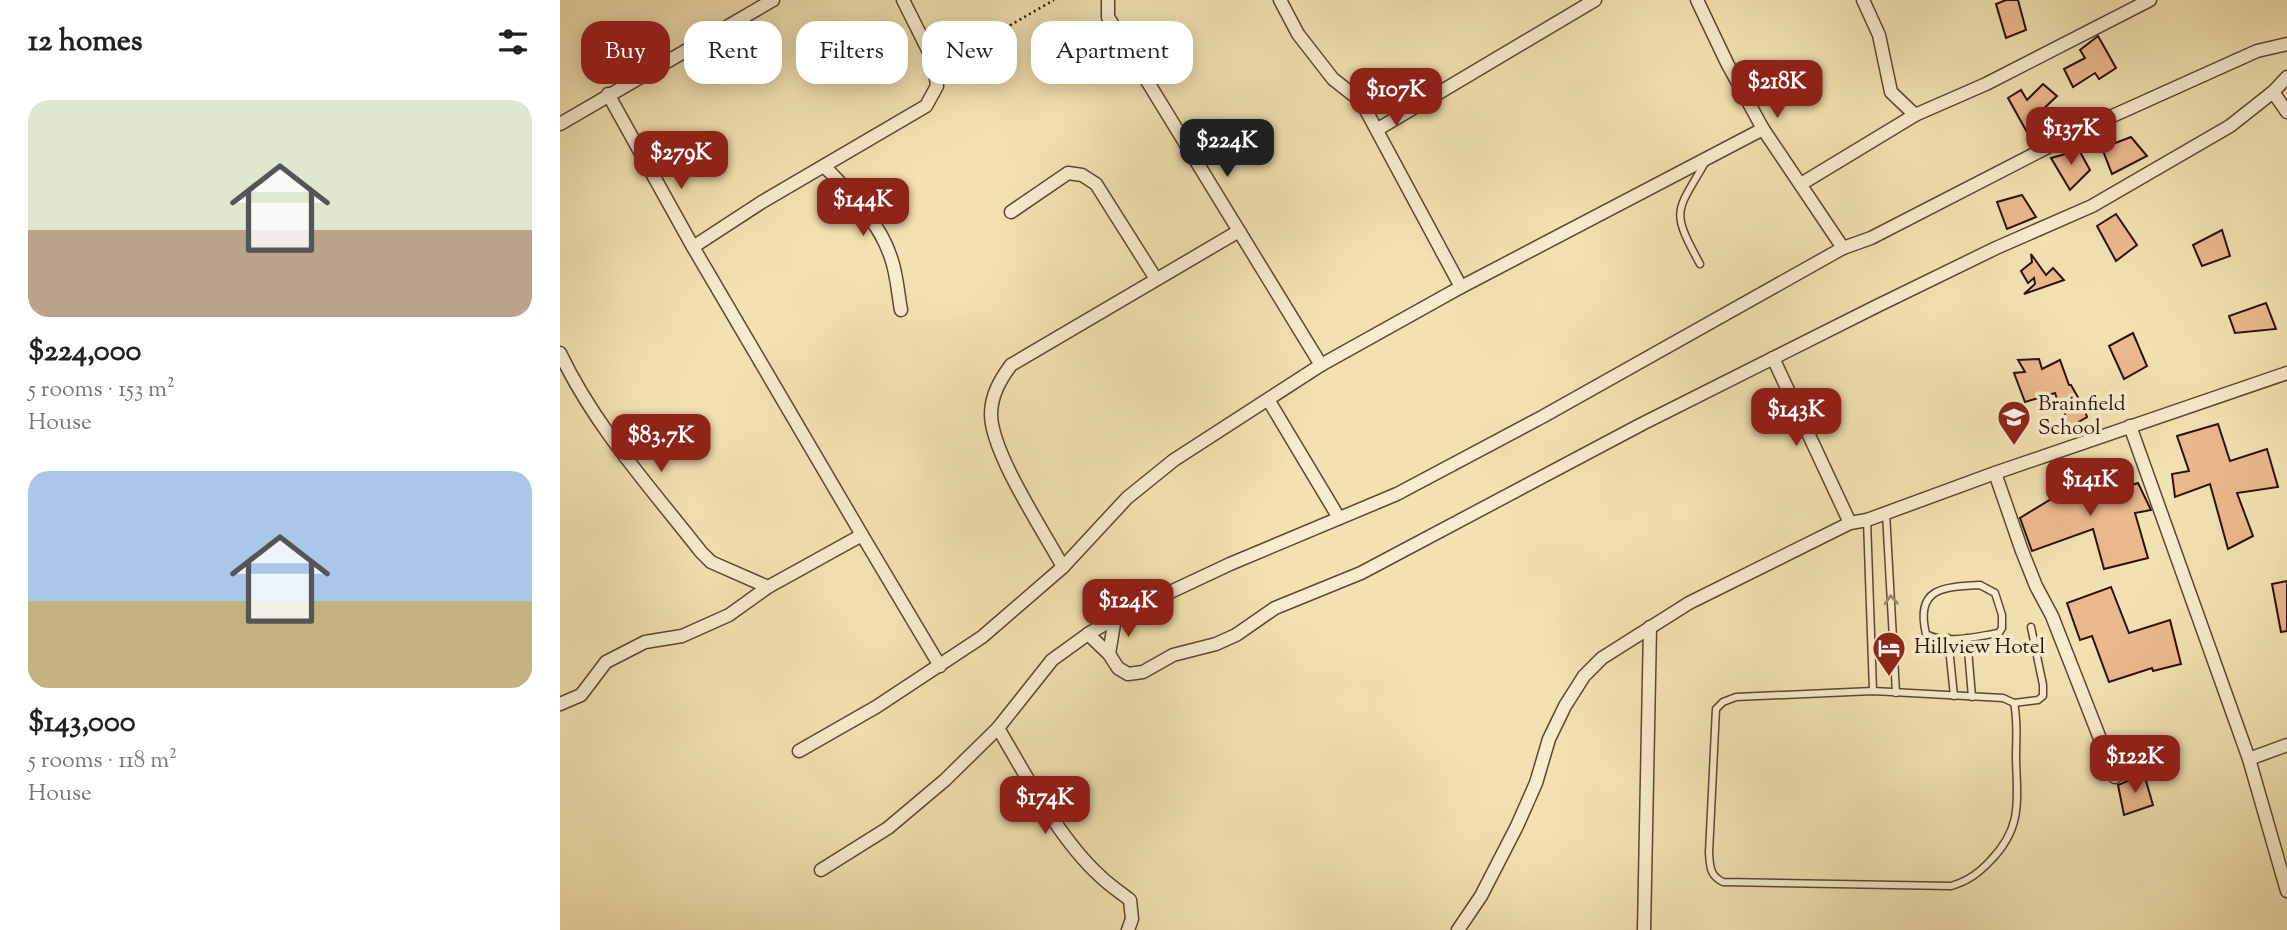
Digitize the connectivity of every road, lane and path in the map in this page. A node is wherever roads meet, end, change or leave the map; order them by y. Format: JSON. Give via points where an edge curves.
{"nodes":[{"id":1,"x":773,"y":0,"type":"edge"},
{"id":2,"x":903,"y":0,"type":"edge"},
{"id":3,"x":1054,"y":0,"type":"edge"},
{"id":4,"x":1108,"y":0,"type":"edge"},
{"id":5,"x":1280,"y":0,"type":"edge"},
{"id":6,"x":1595,"y":0,"type":"edge"},
{"id":7,"x":1697,"y":0,"type":"edge"},
{"id":8,"x":1863,"y":0,"type":"edge"},
{"id":9,"x":2150,"y":0,"type":"edge"},
{"id":10,"x":1017,"y":21,"type":"edge"},
{"id":11,"x":922,"y":38,"type":"edge"},
{"id":12,"x":2287,"y":44,"type":"edge"},
{"id":13,"x":2287,"y":77,"type":"edge"},
{"id":14,"x":937,"y":84,"type":"edge"},
{"id":15,"x":2273,"y":92,"type":"junction"},
{"id":16,"x":608,"y":94,"type":"junction"},
{"id":17,"x":2287,"y":112,"type":"edge"},
{"id":18,"x":1915,"y":115,"type":"junction"},
{"id":19,"x":560,"y":124,"type":"edge"},
{"id":20,"x":1378,"y":129,"type":"junction"},
{"id":21,"x":1763,"y":129,"type":"junction"},
{"id":22,"x":1706,"y":159,"type":"junction"},
{"id":23,"x":825,"y":167,"type":"junction"},
{"id":24,"x":1801,"y":184,"type":"junction"},
{"id":25,"x":1011,"y":212,"type":"dead end"},
{"id":26,"x":1239,"y":230,"type":"junction"},
{"id":27,"x":693,"y":247,"type":"junction"},
{"id":28,"x":1843,"y":248,"type":"junction"},
{"id":29,"x":1700,"y":264,"type":"dead end"},
{"id":30,"x":1156,"y":279,"type":"junction"},
{"id":31,"x":1461,"y":287,"type":"junction"},
{"id":32,"x":901,"y":310,"type":"dead end"},
{"id":33,"x":560,"y":353,"type":"edge"},
{"id":34,"x":1773,"y":358,"type":"junction"},
{"id":35,"x":1321,"y":365,"type":"junction"},
{"id":36,"x":2287,"y":373,"type":"edge"},
{"id":37,"x":1269,"y":401,"type":"junction"},
{"id":38,"x":2130,"y":426,"type":"junction"},
{"id":39,"x":1995,"y":473,"type":"junction"},
{"id":40,"x":1886,"y":512,"type":"junction"},
{"id":41,"x":1339,"y":519,"type":"junction"},
{"id":42,"x":1867,"y":520,"type":"junction"},
{"id":43,"x":1850,"y":523,"type":"junction"},
{"id":44,"x":862,"y":535,"type":"junction"},
{"id":45,"x":1063,"y":567,"type":"junction"},
{"id":46,"x":768,"y":587,"type":"junction"},
{"id":47,"x":1115,"y":618,"type":"junction"},
{"id":48,"x":1650,"y":627,"type":"junction"},
{"id":49,"x":2031,"y":627,"type":"dead end"},
{"id":50,"x":1088,"y":634,"type":"junction"},
{"id":51,"x":1948,"y":638,"type":"junction"},
{"id":52,"x":1967,"y":638,"type":"junction"},
{"id":53,"x":1109,"y":654,"type":"junction"},
{"id":54,"x":940,"y":666,"type":"junction"},
{"id":55,"x":1873,"y":691,"type":"junction"},
{"id":56,"x":1896,"y":692,"type":"junction"},
{"id":57,"x":1954,"y":696,"type":"junction"},
{"id":58,"x":1972,"y":697,"type":"junction"},
{"id":59,"x":2014,"y":703,"type":"junction"},
{"id":60,"x":560,"y":704,"type":"edge"},
{"id":61,"x":998,"y":728,"type":"junction"},
{"id":62,"x":2287,"y":745,"type":"edge"},
{"id":63,"x":799,"y":751,"type":"dead end"},
{"id":64,"x":2249,"y":759,"type":"junction"},
{"id":65,"x":2115,"y":777,"type":"dead end"},
{"id":66,"x":821,"y":870,"type":"dead end"},
{"id":67,"x":2287,"y":891,"type":"edge"},
{"id":68,"x":1128,"y":930,"type":"edge"},
{"id":69,"x":1458,"y":930,"type":"edge"},
{"id":70,"x":1644,"y":930,"type":"edge"}],
"edges":[{"from":1,"to":16,"type":"street"},
{"from":2,"to":11,"type":"street"},
{"from":3,"to":10,"type":"path"},
{"from":4,"to":26,"type":"street","via":[[1108,17]]},
{"from":5,"to":20,"type":"street","via":[[1298,34],[1333,79],[1361,100]]},
{"from":6,"to":20,"type":"street"},
{"from":7,"to":21,"type":"street"},
{"from":8,"to":18,"type":"street","via":[[1879,35],[1891,92]]},
{"from":9,"to":18,"type":"street"},
{"from":12,"to":28,"type":"street","via":[[2257,51],[2079,131]]},
{"from":13,"to":15,"type":"street"},
{"from":14,"to":23,"type":"street","via":[[926,106]]},
{"from":15,"to":17,"type":"street"},
{"from":15,"to":34,"type":"street","via":[[2230,126],[2092,206]]},
{"from":16,"to":19,"type":"street"},
{"from":16,"to":27,"type":"street"},
{"from":18,"to":24,"type":"street"},
{"from":20,"to":31,"type":"street"},
{"from":21,"to":22,"type":"street"},
{"from":21,"to":24,"type":"street"},
{"from":22,"to":29,"type":"lane","via":[[1680,205],[1679,220]]},
{"from":22,"to":31,"type":"street"},
{"from":23,"to":27,"type":"street"},
{"from":23,"to":32,"type":"street","via":[[881,234],[893,261]]},
{"from":24,"to":28,"type":"street"},
{"from":25,"to":30,"type":"street","via":[[1068,173],[1082,175],[1097,184]]},
{"from":26,"to":30,"type":"street"},
{"from":26,"to":35,"type":"street"},
{"from":27,"to":44,"type":"street"},
{"from":28,"to":41,"type":"street","via":[[1542,417],[1397,494]]},
{"from":30,"to":45,"type":"street","via":[[1011,365],[997,385],[991,414],[998,449]]},
{"from":31,"to":35,"type":"street"},
{"from":33,"to":46,"type":"street","via":[[600,424],[701,552],[711,562]]},
{"from":34,"to":43,"type":"street"},
{"from":34,"to":53,"type":"street","via":[[1361,573],[1275,608],[1216,644],[1128,674]]},
{"from":35,"to":37,"type":"street"},
{"from":36,"to":38,"type":"street"},
{"from":37,"to":41,"type":"street"},
{"from":37,"to":45,"type":"street","via":[[1174,460],[1127,498]]},
{"from":38,"to":39,"type":"street"},
{"from":38,"to":64,"type":"street"},
{"from":39,"to":40,"type":"street"},
{"from":39,"to":65,"type":"street","via":[[2026,563],[2052,616]]},
{"from":40,"to":42,"type":"street"},
{"from":56,"to":40,"type":"lane","one_way":true},
{"from":41,"to":47,"type":"street"},
{"from":42,"to":43,"type":"street"},
{"from":42,"to":55,"type":"lane"},
{"from":43,"to":48,"type":"street"},
{"from":44,"to":46,"type":"street"},
{"from":44,"to":54,"type":"street"},
{"from":45,"to":54,"type":"street","via":[[982,637]]},
{"from":46,"to":60,"type":"street","via":[[729,615],[682,635],[645,642],[606,662],[581,695]]},
{"from":47,"to":50,"type":"street"},
{"from":47,"to":53,"type":"street"},
{"from":48,"to":69,"type":"street","via":[[1602,658],[1584,676],[1549,739],[1517,826]]},
{"from":48,"to":70,"type":"street"},
{"from":49,"to":59,"type":"lane","via":[[2043,696],[2038,701]]},
{"from":50,"to":53,"type":"street"},
{"from":50,"to":61,"type":"street","via":[[1052,660]]},
{"from":51,"to":52,"type":"lane"},
{"from":51,"to":52,"type":"lane","via":[[1926,634],[1923,605],[1927,597],[1970,586],[1989,588],[1995,593],[2003,628],[1999,633]]},
{"from":51,"to":57,"type":"lane"},
{"from":52,"to":58,"type":"lane"},
{"from":54,"to":63,"type":"street"},
{"from":55,"to":56,"type":"lane"},
{"from":55,"to":59,"type":"lane","via":[[1736,697],[1719,704],[1709,853],[1714,878],[1723,882],[1938,886],[1966,881],[2005,846],[2012,832],[2017,804]]},
{"from":56,"to":57,"type":"lane"},
{"from":57,"to":58,"type":"lane"},
{"from":58,"to":59,"type":"lane"},
{"from":61,"to":66,"type":"street","via":[[888,828]]},
{"from":61,"to":68,"type":"street","via":[[1076,851],[1130,900]]},
{"from":62,"to":64,"type":"street"},
{"from":64,"to":67,"type":"street"}]}
